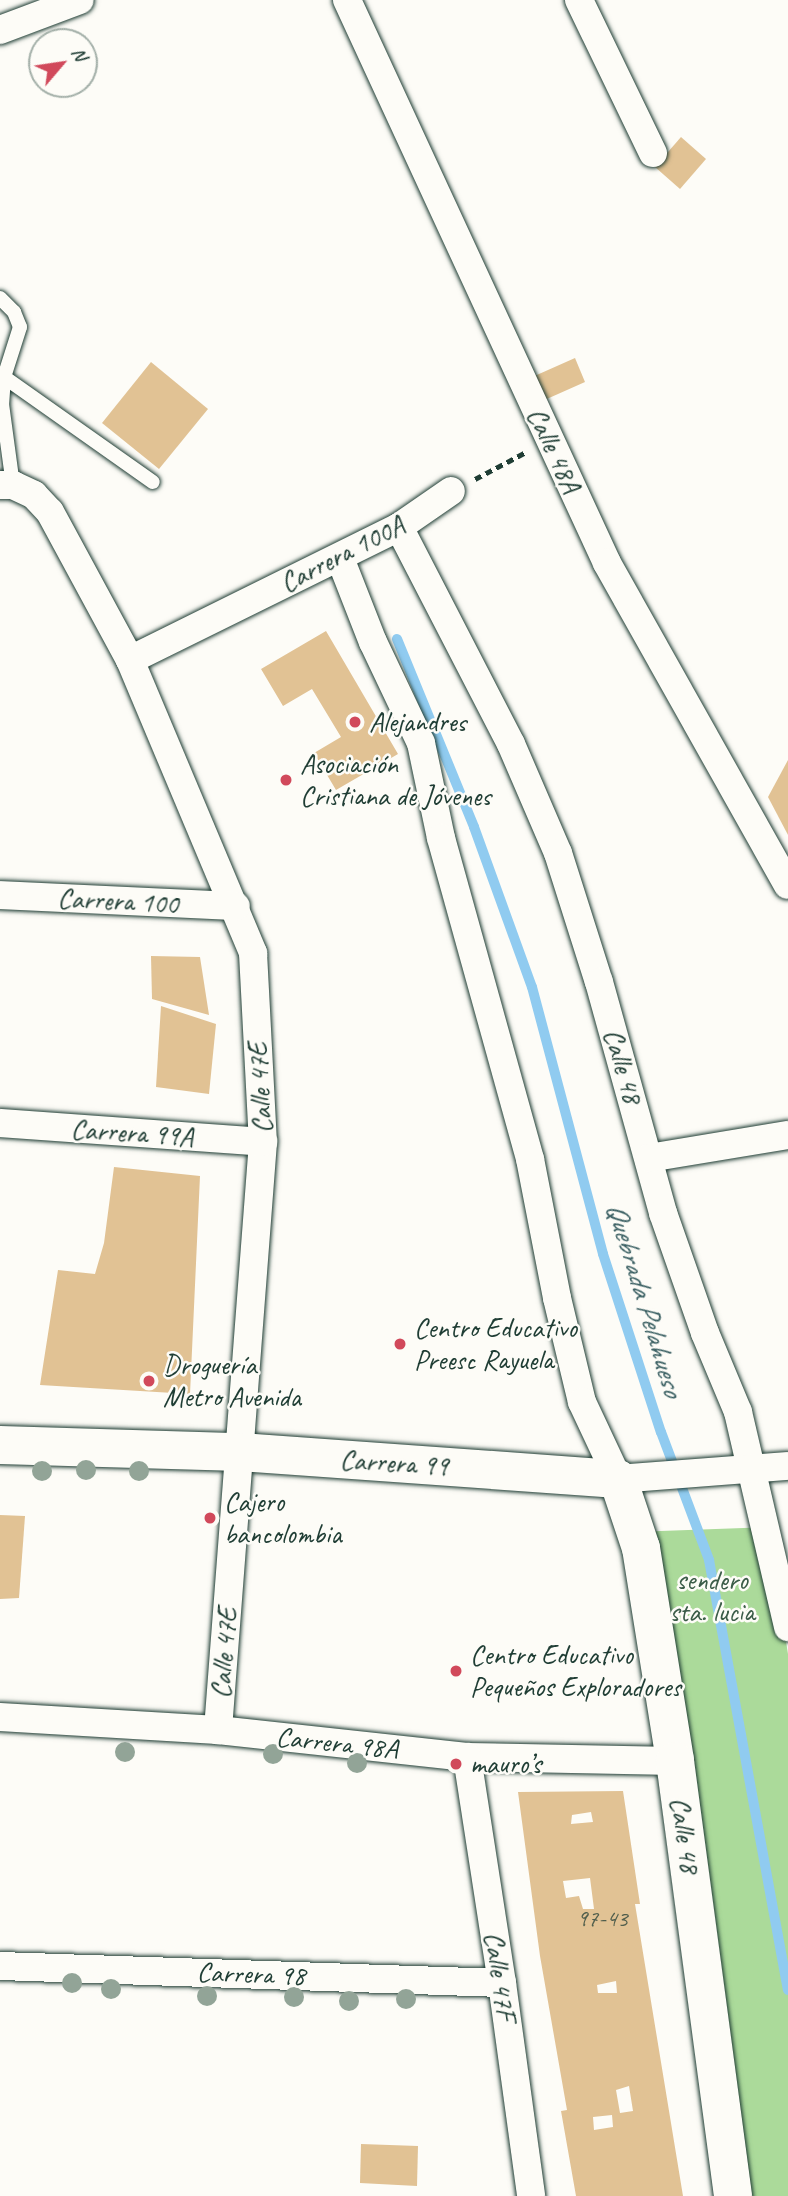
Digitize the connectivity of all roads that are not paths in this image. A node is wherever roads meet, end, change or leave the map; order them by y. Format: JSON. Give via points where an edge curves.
{"nodes":[{"id":1,"x":80,"y":0,"type":"edge"},
{"id":2,"x":347,"y":0,"type":"edge"},
{"id":3,"x":579,"y":0,"type":"edge"},
{"id":4,"x":0,"y":30,"type":"edge"},
{"id":5,"x":653,"y":153,"type":"dead end"},
{"id":6,"x":0,"y":298,"type":"edge"},
{"id":7,"x":4,"y":377,"type":"junction"},
{"id":8,"x":153,"y":482,"type":"dead end"},
{"id":9,"x":16,"y":488,"type":"edge"},
{"id":10,"x":451,"y":491,"type":"road end"},
{"id":11,"x":399,"y":527,"type":"junction"},
{"id":12,"x":340,"y":558,"type":"junction"},
{"id":13,"x":130,"y":660,"type":"junction"},
{"id":14,"x":788,"y":886,"type":"edge"},
{"id":15,"x":0,"y":895,"type":"edge"},
{"id":16,"x":236,"y":906,"type":"junction"},
{"id":17,"x":0,"y":1123,"type":"edge"},
{"id":18,"x":788,"y":1135,"type":"edge"},
{"id":19,"x":263,"y":1142,"type":"junction"},
{"id":20,"x":649,"y":1158,"type":"junction"},
{"id":21,"x":0,"y":1445,"type":"edge"},
{"id":22,"x":240,"y":1452,"type":"junction"},
{"id":23,"x":788,"y":1466,"type":"edge"},
{"id":24,"x":742,"y":1470,"type":"junction"},
{"id":25,"x":626,"y":1479,"type":"junction"},
{"id":26,"x":788,"y":1626,"type":"edge"},
{"id":27,"x":0,"y":1717,"type":"edge"},
{"id":28,"x":218,"y":1730,"type":"junction"},
{"id":29,"x":467,"y":1757,"type":"junction"},
{"id":30,"x":675,"y":1761,"type":"junction"},
{"id":31,"x":0,"y":1966,"type":"edge"},
{"id":32,"x":502,"y":1983,"type":"junction"},
{"id":33,"x":530,"y":2196,"type":"edge"},
{"id":34,"x":733,"y":2196,"type":"edge"}],
"edges":[{"from":1,"to":4,"type":"street"},
{"from":2,"to":14,"type":"street","name":"Calle 48A","via":[[607,563]]},
{"from":3,"to":5,"type":"street"},
{"from":6,"to":7,"type":"lane","via":[[14,312],[20,327]]},
{"from":7,"to":8,"type":"lane"},
{"from":7,"to":9,"type":"lane","via":[[2,404]]},
{"from":9,"to":13,"type":"street","name":"Calle 47E","via":[[50,512]]},
{"from":10,"to":11,"type":"street","name":"Carrera 100A"},
{"from":11,"to":12,"type":"street","name":"Carrera 100A"},
{"from":11,"to":20,"type":"street","name":"Calle 48","via":[[511,744],[558,853]]},
{"from":12,"to":13,"type":"street","name":"Carrera 100A"},
{"from":12,"to":25,"type":"street","via":[[421,743],[441,838],[530,1159],[556,1298],[582,1402]]},
{"from":13,"to":16,"type":"street","name":"Calle 47E"},
{"from":15,"to":16,"type":"street","name":"Carrera 100"},
{"from":16,"to":19,"type":"street","name":"Calle 47E","via":[[253,954]]},
{"from":17,"to":19,"type":"street","name":"Carrera 99A"},
{"from":18,"to":20,"type":"street"},
{"from":19,"to":22,"type":"street","name":"Calle 47E"},
{"from":20,"to":24,"type":"street","name":"Calle 48","via":[[685,1280],[738,1412]]},
{"from":21,"to":22,"type":"street","name":"Carrera 99"},
{"from":22,"to":25,"type":"street","name":"Carrera 99"},
{"from":22,"to":28,"type":"street","name":"Calle 47E"},
{"from":23,"to":24,"type":"street","name":"Carrera 99"},
{"from":24,"to":25,"type":"street","name":"Carrera 99"},
{"from":24,"to":26,"type":"street","name":"Calle 48"},
{"from":25,"to":30,"type":"street","name":"Calle 48"},
{"from":27,"to":28,"type":"street","name":"Carrera 98A"},
{"from":28,"to":29,"type":"street","name":"Carrera 98A"},
{"from":29,"to":30,"type":"street","name":"Carrera 98A"},
{"from":29,"to":32,"type":"street","name":"Calle 47F"},
{"from":30,"to":34,"type":"street","name":"Calle 48"},
{"from":31,"to":32,"type":"street","name":"Carrera 98"},
{"from":32,"to":33,"type":"street","name":"Calle 47F"}]}
